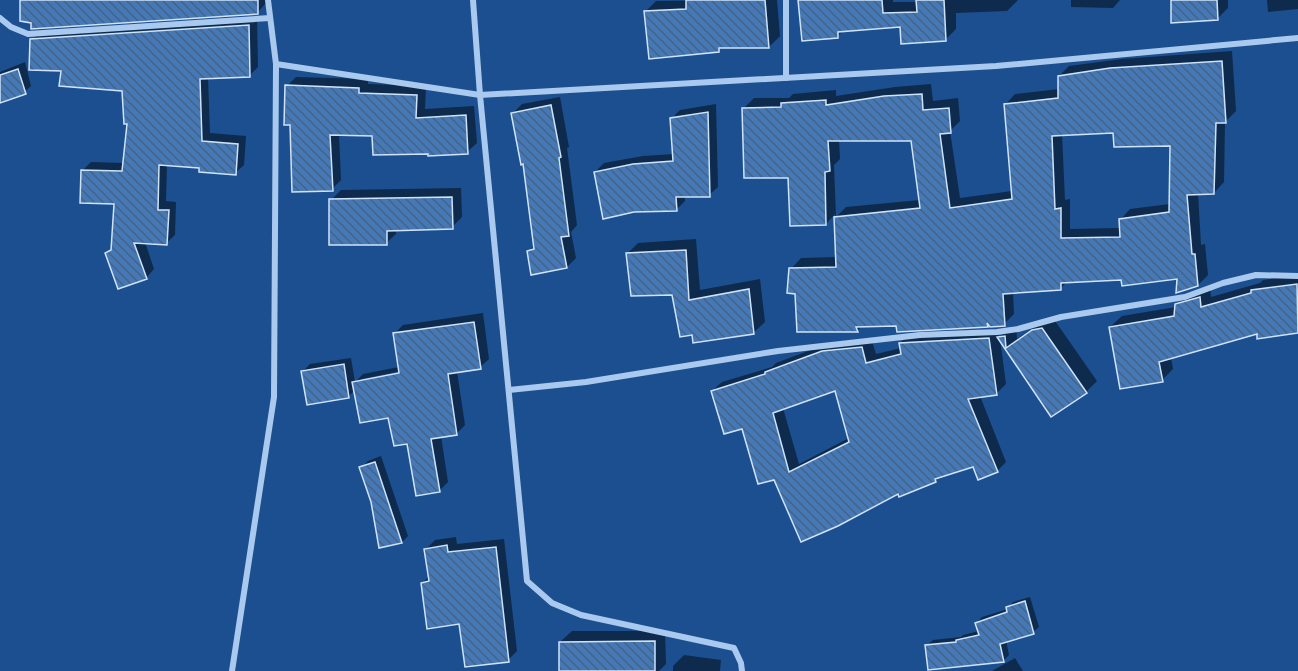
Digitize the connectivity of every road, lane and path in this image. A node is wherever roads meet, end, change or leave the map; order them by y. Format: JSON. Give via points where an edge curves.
{"nodes":[{"id":1,"x":268,"y":0,"type":"edge"},
{"id":2,"x":473,"y":0,"type":"edge"},
{"id":3,"x":786,"y":0,"type":"edge"},
{"id":4,"x":0,"y":18,"type":"edge"},
{"id":5,"x":270,"y":18,"type":"junction"},
{"id":6,"x":1298,"y":38,"type":"edge"},
{"id":7,"x":276,"y":64,"type":"junction"},
{"id":8,"x":786,"y":78,"type":"junction"},
{"id":9,"x":480,"y":95,"type":"junction"},
{"id":10,"x":1298,"y":276,"type":"edge"},
{"id":11,"x":509,"y":390,"type":"junction"},
{"id":12,"x":232,"y":671,"type":"edge"},
{"id":13,"x":742,"y":671,"type":"edge"}],
"edges":[{"from":1,"to":5,"type":"street"},
{"from":2,"to":9,"type":"street"},
{"from":3,"to":8,"type":"street"},
{"from":4,"to":5,"type":"street","via":[[28,34]]},
{"from":5,"to":7,"type":"street"},
{"from":6,"to":8,"type":"street","via":[[996,66]]},
{"from":7,"to":9,"type":"street"},
{"from":7,"to":12,"type":"street","via":[[274,397]]},
{"from":8,"to":9,"type":"street"},
{"from":9,"to":11,"type":"street"},
{"from":10,"to":11,"type":"street","via":[[1256,275],[1185,297],[1061,316],[1018,329],[778,351],[586,382]]},
{"from":11,"to":13,"type":"street","via":[[527,580],[552,603],[581,615],[734,648]]}]}
